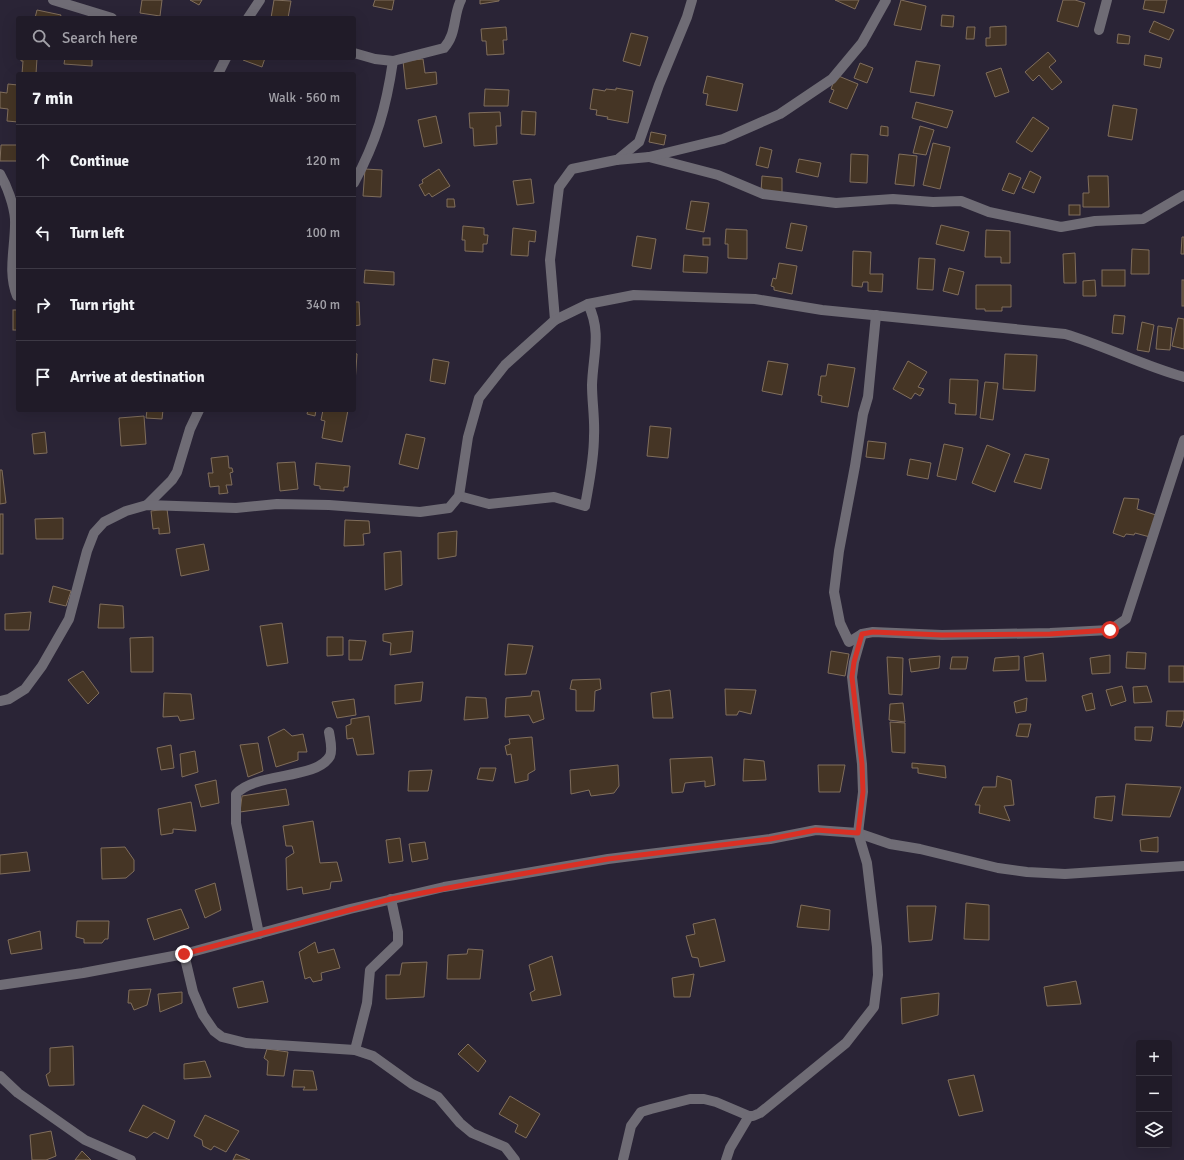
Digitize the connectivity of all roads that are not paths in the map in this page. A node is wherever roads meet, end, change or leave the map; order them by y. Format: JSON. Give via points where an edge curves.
{"nodes":[{"id":1,"x":53,"y":0,"type":"edge"},
{"id":2,"x":260,"y":0,"type":"edge"},
{"id":3,"x":461,"y":0,"type":"edge"},
{"id":4,"x":692,"y":0,"type":"edge"},
{"id":5,"x":886,"y":0,"type":"edge"},
{"id":6,"x":1107,"y":0,"type":"edge"},
{"id":7,"x":105,"y":16,"type":"edge"},
{"id":8,"x":249,"y":16,"type":"edge"},
{"id":9,"x":1099,"y":30,"type":"dead end"},
{"id":10,"x":356,"y":54,"type":"edge"},
{"id":11,"x":225,"y":60,"type":"edge"},
{"id":12,"x":393,"y":61,"type":"junction"},
{"id":13,"x":219,"y":72,"type":"edge"},
{"id":14,"x":649,"y":157,"type":"junction"},
{"id":15,"x":616,"y":160,"type":"junction"},
{"id":16,"x":0,"y":174,"type":"edge"},
{"id":17,"x":356,"y":179,"type":"edge"},
{"id":18,"x":1184,"y":195,"type":"edge"},
{"id":19,"x":16,"y":292,"type":"edge"},
{"id":20,"x":588,"y":304,"type":"junction"},
{"id":21,"x":876,"y":315,"type":"junction"},
{"id":22,"x":555,"y":320,"type":"junction"},
{"id":23,"x":1184,"y":377,"type":"edge"},
{"id":24,"x":198,"y":412,"type":"edge"},
{"id":25,"x":1184,"y":440,"type":"edge"},
{"id":26,"x":459,"y":496,"type":"junction"},
{"id":27,"x":147,"y":506,"type":"junction"},
{"id":28,"x":862,"y":634,"type":"junction"},
{"id":29,"x":849,"y":642,"type":"junction"},
{"id":30,"x":854,"y":662,"type":"junction"},
{"id":31,"x":0,"y":701,"type":"edge"},
{"id":32,"x":329,"y":732,"type":"dead end"},
{"id":33,"x":858,"y":833,"type":"junction"},
{"id":34,"x":1184,"y":866,"type":"edge"},
{"id":35,"x":391,"y":899,"type":"junction"},
{"id":36,"x":259,"y":934,"type":"junction"},
{"id":37,"x":184,"y":954,"type":"junction"},
{"id":38,"x":0,"y":985,"type":"edge"},
{"id":39,"x":354,"y":1050,"type":"junction"},
{"id":40,"x":0,"y":1076,"type":"edge"},
{"id":41,"x":749,"y":1116,"type":"junction"},
{"id":42,"x":131,"y":1160,"type":"edge"},
{"id":43,"x":515,"y":1160,"type":"edge"},
{"id":44,"x":623,"y":1160,"type":"edge"},
{"id":45,"x":726,"y":1160,"type":"edge"}],
"edges":[{"from":1,"to":7,"type":"street"},
{"from":2,"to":8,"type":"street"},
{"from":3,"to":12,"type":"street","via":[[454,30],[444,48]]},
{"from":4,"to":15,"type":"street","via":[[639,142]]},
{"from":5,"to":14,"type":"street","via":[[869,33],[852,58],[832,79],[780,114],[723,139]]},
{"from":6,"to":9,"type":"street"},
{"from":10,"to":12,"type":"street"},
{"from":11,"to":13,"type":"street"},
{"from":12,"to":17,"type":"street","via":[[382,122]]},
{"from":14,"to":15,"type":"street"},
{"from":14,"to":18,"type":"street","via":[[718,175],[763,194],[836,203],[892,199],[961,201],[989,212],[1061,227],[1095,221],[1143,220]]},
{"from":15,"to":22,"type":"street","via":[[572,169],[559,188],[550,260]]},
{"from":16,"to":19,"type":"street","via":[[15,219],[12,277]]},
{"from":20,"to":21,"type":"street","via":[[634,295],[668,295],[755,300]]},
{"from":20,"to":22,"type":"street"},
{"from":20,"to":26,"type":"street","via":[[595,318],[596,351],[592,385],[594,438],[585,506],[554,497],[489,504]]},
{"from":21,"to":23,"type":"street","via":[[1065,334]]},
{"from":21,"to":29,"type":"street","via":[[869,391],[839,551],[834,592],[840,623]]},
{"from":22,"to":26,"type":"street","via":[[506,365],[479,398],[468,437]]},
{"from":24,"to":27,"type":"street","via":[[177,472]]},
{"from":25,"to":28,"type":"street","via":[[1126,619],[1110,630],[1050,634]]},
{"from":26,"to":27,"type":"street","via":[[449,508],[420,512],[329,505],[277,504],[236,508]]},
{"from":27,"to":31,"type":"street","via":[[126,511],[104,522],[94,533],[69,619],[42,666],[25,689],[9,699]]},
{"from":28,"to":29,"type":"street"},
{"from":28,"to":30,"type":"street"},
{"from":29,"to":30,"type":"street"},
{"from":30,"to":33,"type":"street","via":[[852,677],[861,739],[863,792]]},
{"from":32,"to":36,"type":"street","via":[[331,755],[325,763],[314,769],[251,784],[236,794],[236,822]]},
{"from":33,"to":34,"type":"street","via":[[890,844],[1027,872],[1065,874]]},
{"from":33,"to":35,"type":"street","via":[[816,830],[770,839],[608,859],[444,887]]},
{"from":33,"to":41,"type":"street","via":[[867,863],[877,947],[878,975],[874,1007],[846,1043],[760,1113]]},
{"from":35,"to":36,"type":"street"},
{"from":35,"to":39,"type":"street","via":[[398,943],[370,970],[367,1003]]},
{"from":36,"to":37,"type":"street"},
{"from":37,"to":38,"type":"street"},
{"from":37,"to":39,"type":"street","via":[[193,992],[203,1015],[214,1031],[222,1037],[246,1043]]},
{"from":39,"to":43,"type":"street","via":[[373,1056],[412,1084],[433,1093],[472,1133],[506,1147]]},
{"from":40,"to":42,"type":"street","via":[[18,1093],[85,1140]]},
{"from":41,"to":44,"type":"street","via":[[704,1099],[690,1099],[651,1108],[641,1112],[631,1126]]},
{"from":41,"to":45,"type":"street"}]}
